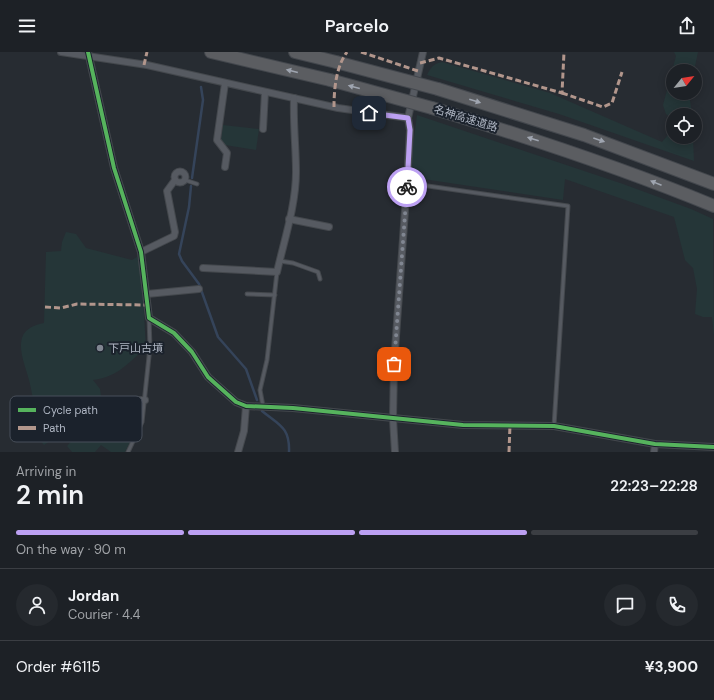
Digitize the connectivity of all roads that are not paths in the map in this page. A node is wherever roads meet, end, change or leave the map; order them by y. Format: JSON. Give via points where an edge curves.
{"nodes":[{"id":1,"x":61,"y":52,"type":"edge"},
{"id":2,"x":212,"y":52,"type":"edge"},
{"id":3,"x":295,"y":52,"type":"edge"},
{"id":4,"x":423,"y":52,"type":"edge"},
{"id":5,"x":88,"y":54,"type":"edge"},
{"id":6,"x":225,"y":83,"type":"junction"},
{"id":7,"x":265,"y":92,"type":"junction"},
{"id":8,"x":294,"y":98,"type":"junction"},
{"id":9,"x":408,"y":118,"type":"junction"},
{"id":10,"x":263,"y":128,"type":"dead end"},
{"id":11,"x":225,"y":167,"type":"dead end"},
{"id":12,"x":175,"y":180,"type":"junction"},
{"id":13,"x":185,"y":180,"type":"junction"},
{"id":14,"x":407,"y":183,"type":"junction"},
{"id":15,"x":196,"y":184,"type":"dead end"},
{"id":16,"x":714,"y":184,"type":"edge"},
{"id":17,"x":714,"y":206,"type":"edge"},
{"id":18,"x":290,"y":219,"type":"junction"},
{"id":19,"x":329,"y":227,"type":"dead end"},
{"id":20,"x":141,"y":252,"type":"junction"},
{"id":21,"x":280,"y":261,"type":"junction"},
{"id":22,"x":203,"y":268,"type":"dead end"},
{"id":23,"x":277,"y":272,"type":"junction"},
{"id":24,"x":320,"y":279,"type":"dead end"},
{"id":25,"x":199,"y":289,"type":"dead end"},
{"id":26,"x":147,"y":294,"type":"junction"},
{"id":27,"x":247,"y":294,"type":"dead end"},
{"id":28,"x":275,"y":295,"type":"junction"},
{"id":29,"x":149,"y":318,"type":"junction"},
{"id":30,"x":142,"y":400,"type":"edge"},
{"id":31,"x":145,"y":400,"type":"junction"},
{"id":32,"x":246,"y":406,"type":"junction"},
{"id":33,"x":264,"y":406,"type":"junction"},
{"id":34,"x":393,"y":419,"type":"junction"},
{"id":35,"x":142,"y":422,"type":"edge"},
{"id":36,"x":554,"y":426,"type":"junction"},
{"id":37,"x":133,"y":442,"type":"edge"},
{"id":38,"x":655,"y":444,"type":"junction"},
{"id":39,"x":714,"y":448,"type":"edge"},
{"id":40,"x":128,"y":452,"type":"edge"},
{"id":41,"x":238,"y":452,"type":"edge"},
{"id":42,"x":395,"y":452,"type":"edge"},
{"id":43,"x":654,"y":452,"type":"edge"}],
"edges":[{"from":1,"to":5,"type":"street"},
{"from":17,"to":2,"type":"highway","name":"名神高速道路","one_way":true,"bridge":true,"via":[[583,156],[432,108]]},
{"from":3,"to":16,"type":"highway","name":"名神高速道路","one_way":true,"bridge":true,"via":[[438,89],[584,135]]},
{"from":4,"to":9,"type":"street"},
{"from":5,"to":6,"type":"street"},
{"from":5,"to":20,"type":"street","via":[[114,168]]},
{"from":6,"to":7,"type":"street"},
{"from":6,"to":11,"type":"street","via":[[217,140],[227,153]]},
{"from":7,"to":8,"type":"street"},
{"from":7,"to":10,"type":"street"},
{"from":8,"to":9,"type":"street","via":[[338,108]]},
{"from":8,"to":18,"type":"street","via":[[296,174]]},
{"from":9,"to":14,"type":"street","via":[[410,130]]},
{"from":12,"to":13,"type":"street","via":[[179,183]]},
{"from":12,"to":13,"type":"street","via":[[174,176],[179,172],[184,173]]},
{"from":12,"to":20,"type":"street","via":[[167,191],[174,236]]},
{"from":13,"to":15,"type":"lane"},
{"from":14,"to":34,"type":"street","via":[[394,364]]},
{"from":14,"to":36,"type":"lane","via":[[568,206]]},
{"from":18,"to":19,"type":"street"},
{"from":18,"to":21,"type":"street"},
{"from":20,"to":26,"type":"street"},
{"from":21,"to":23,"type":"street"},
{"from":21,"to":24,"type":"lane","via":[[312,269],[318,272]]},
{"from":22,"to":23,"type":"street"},
{"from":23,"to":28,"type":"lane"},
{"from":25,"to":26,"type":"street"},
{"from":26,"to":29,"type":"street"},
{"from":27,"to":28,"type":"lane"},
{"from":28,"to":33,"type":"lane","via":[[267,360],[260,390]]},
{"from":29,"to":31,"type":"lane","via":[[150,347]]},
{"from":29,"to":32,"type":"street","via":[[174,333],[192,352],[208,377],[236,402]]},
{"from":30,"to":31,"type":"street"},
{"from":31,"to":35,"type":"lane"},
{"from":32,"to":33,"type":"street"},
{"from":32,"to":41,"type":"street","via":[[244,431]]},
{"from":33,"to":34,"type":"street"},
{"from":34,"to":36,"type":"street","via":[[463,425]]},
{"from":34,"to":42,"type":"street"},
{"from":36,"to":38,"type":"street"},
{"from":37,"to":40,"type":"lane"},
{"from":38,"to":39,"type":"street"},
{"from":38,"to":43,"type":"street"}]}
